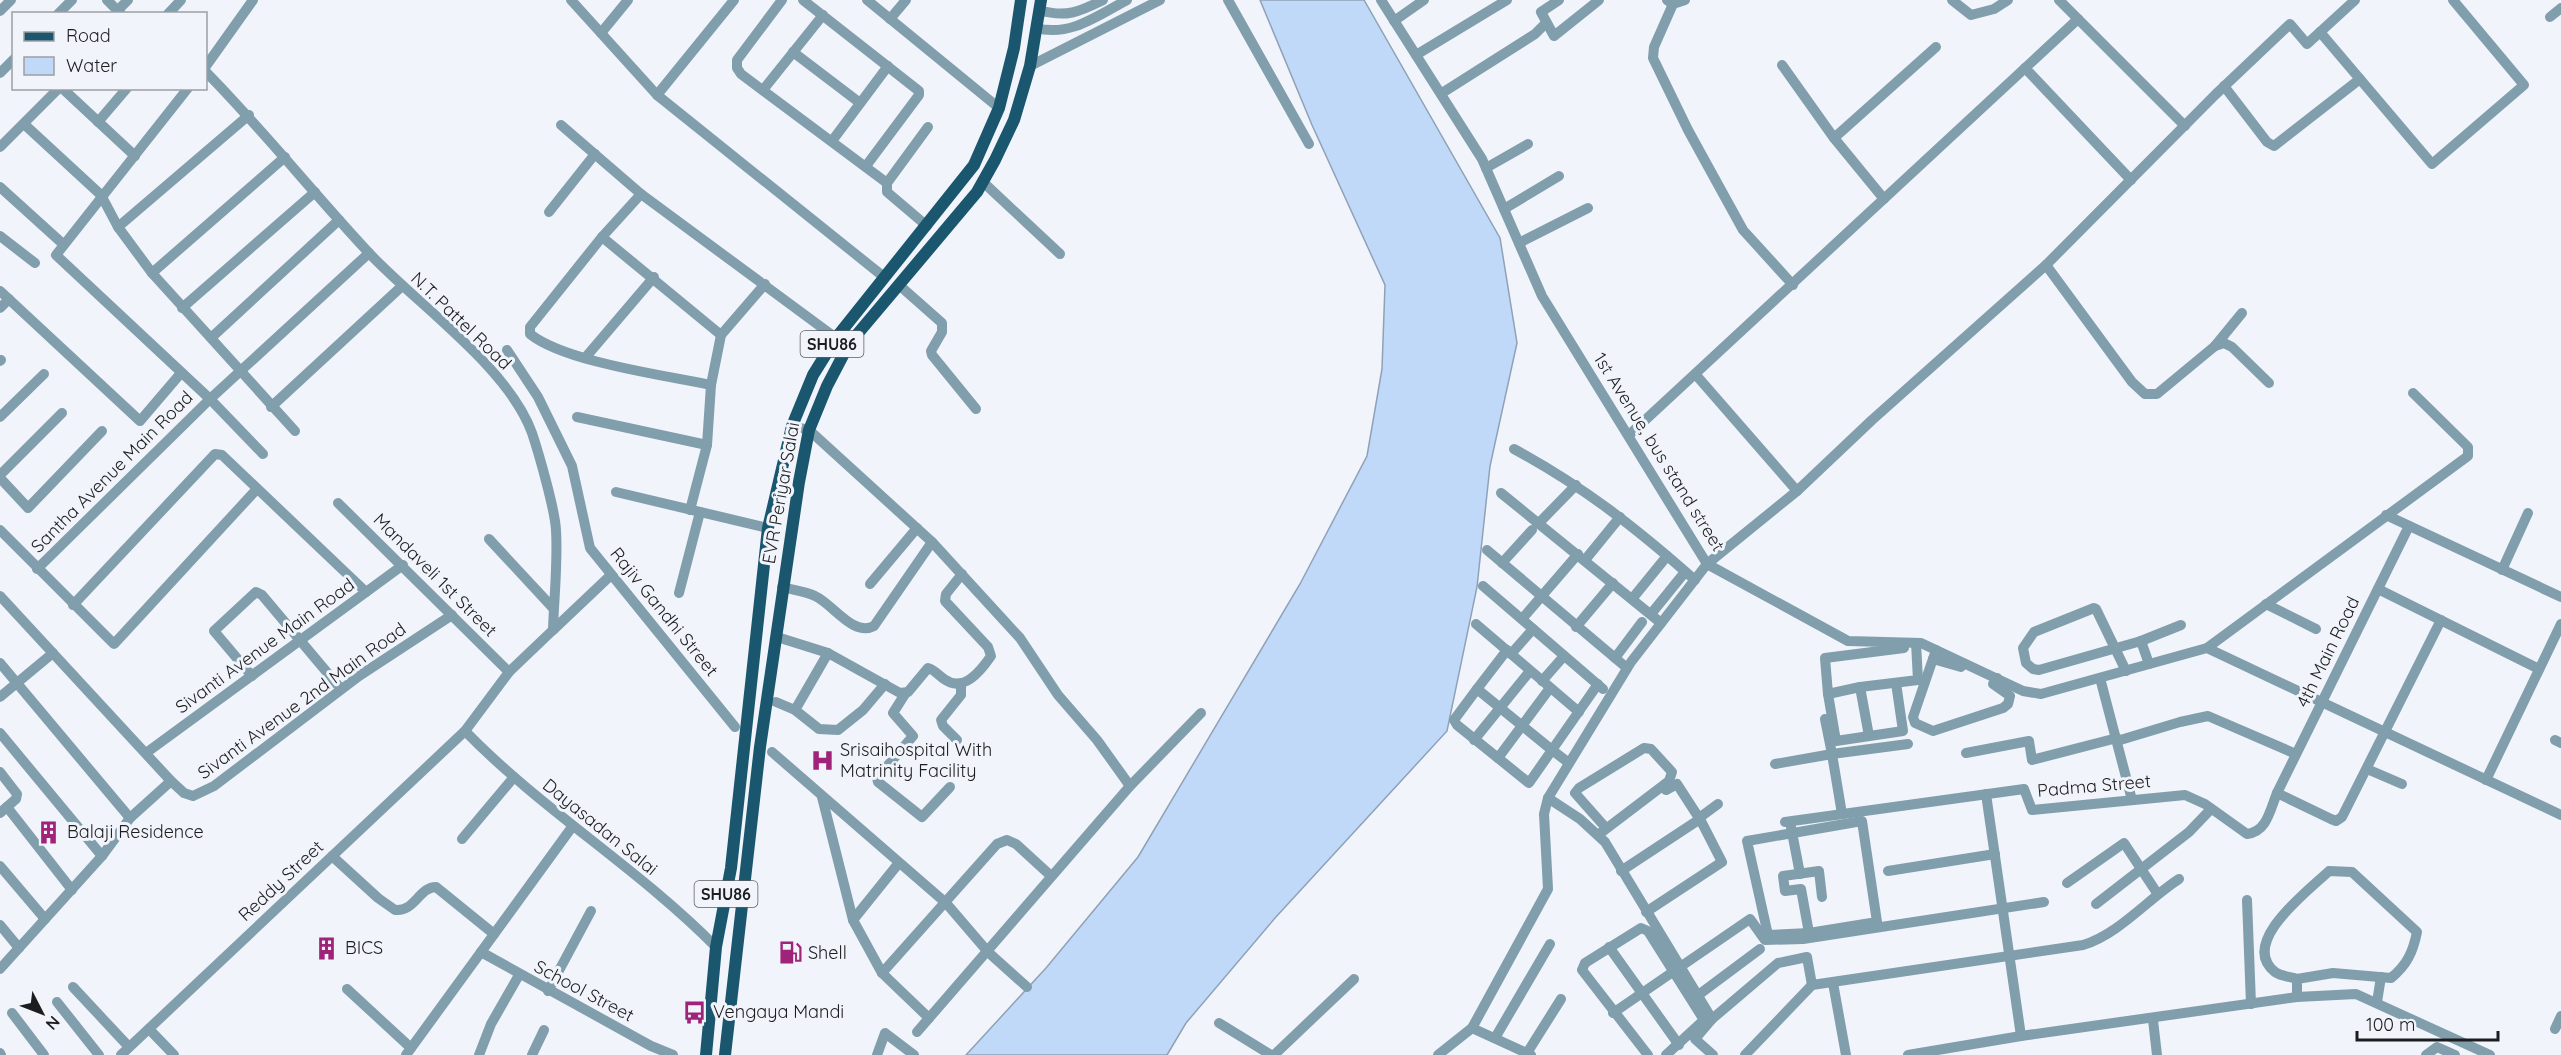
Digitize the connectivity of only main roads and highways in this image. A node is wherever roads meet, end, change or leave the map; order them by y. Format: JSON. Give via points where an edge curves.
{"nodes":[{"id":1,"x":1021,"y":0,"type":"edge"},
{"id":2,"x":1040,"y":5,"type":"edge"},
{"id":3,"x":706,"y":1055,"type":"edge"},
{"id":4,"x":725,"y":1055,"type":"edge"}],
"edges":[{"from":1,"to":3,"type":"main road","name":"EVR Periyar Salai","number":"SHU86","via":[[999,108],[974,165],[836,338],[813,375],[792,426],[768,528]]},
{"from":2,"to":4,"type":"main road","name":"EVR Periyar Salai","number":"SHU86","via":[[1030,66],[1014,120],[983,182],[849,344],[809,430],[760,747]]}]}
